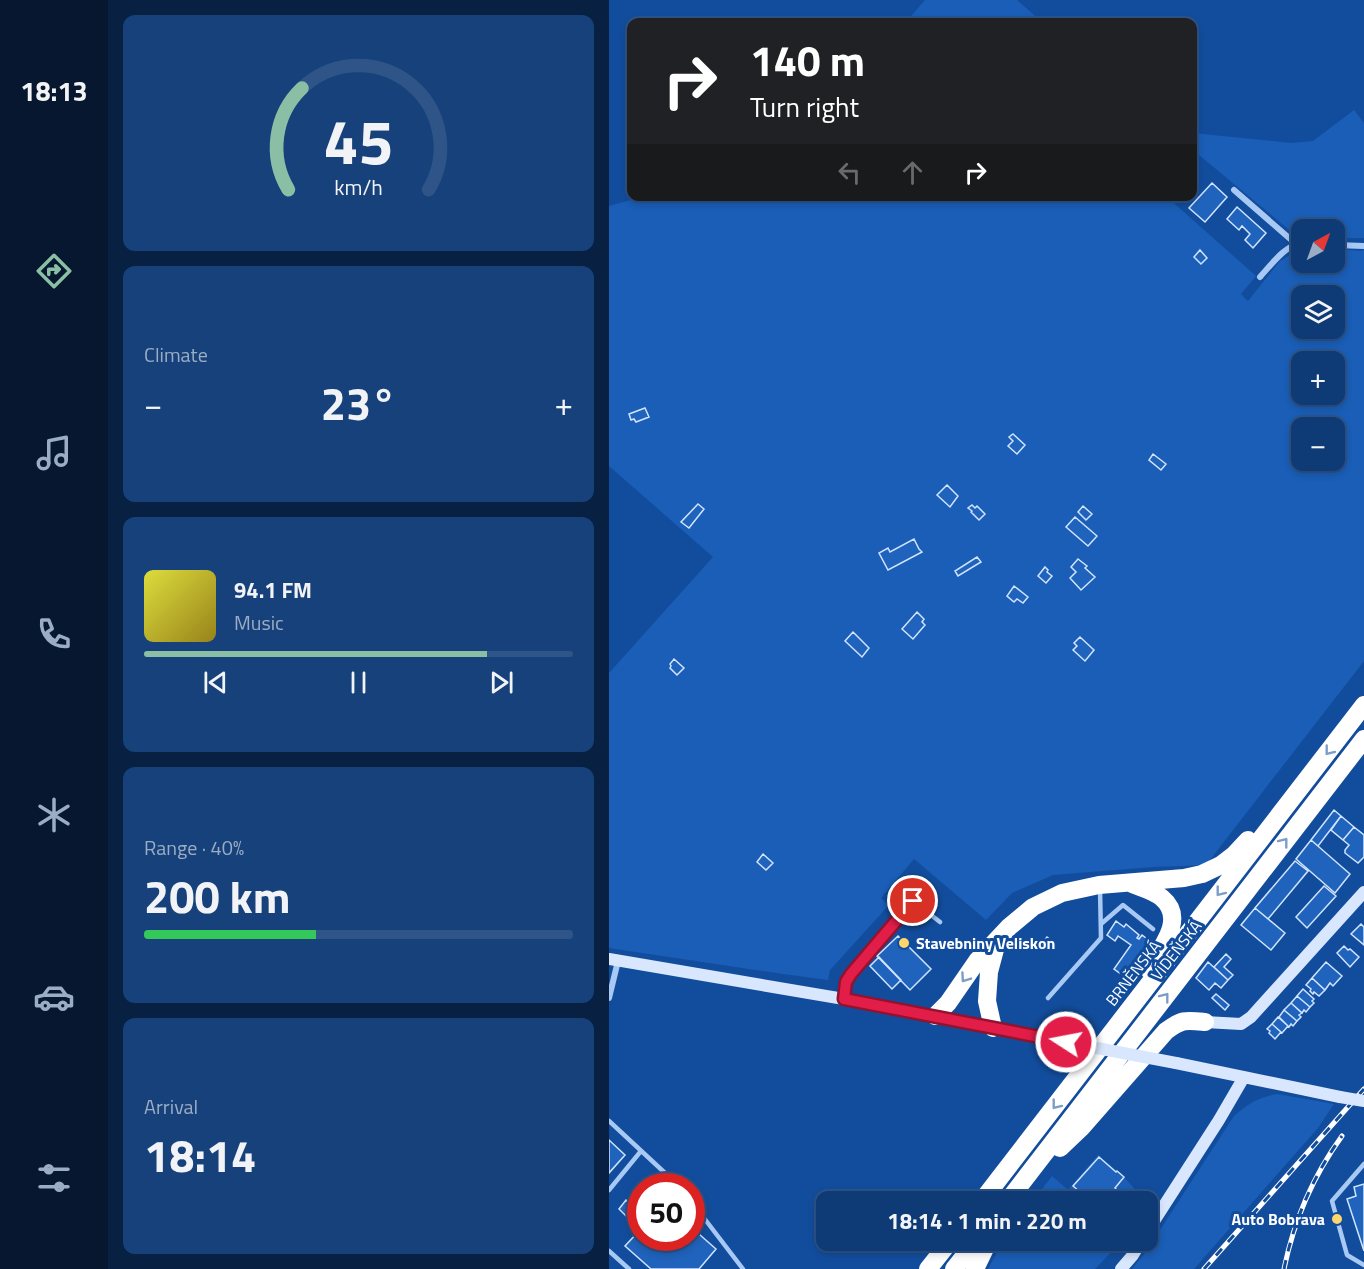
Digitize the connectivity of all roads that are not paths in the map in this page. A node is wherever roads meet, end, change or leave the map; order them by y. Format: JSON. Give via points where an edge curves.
{"nodes":[{"id":1,"x":1234,"y":189,"type":"dead end"},
{"id":2,"x":1291,"y":236,"type":"edge"},
{"id":3,"x":1345,"y":245,"type":"edge"},
{"id":4,"x":1364,"y":246,"type":"edge"},
{"id":5,"x":1291,"y":248,"type":"edge"},
{"id":6,"x":1260,"y":278,"type":"dead end"},
{"id":7,"x":1364,"y":705,"type":"edge"},
{"id":8,"x":1364,"y":739,"type":"edge"},
{"id":9,"x":1294,"y":796,"type":"junction"},
{"id":10,"x":1131,"y":883,"type":"junction"},
{"id":11,"x":1099,"y":885,"type":"junction"},
{"id":12,"x":1364,"y":892,"type":"edge"},
{"id":13,"x":940,"y":922,"type":"dead end"},
{"id":14,"x":1101,"y":924,"type":"junction"},
{"id":15,"x":1153,"y":929,"type":"dead end"},
{"id":16,"x":997,"y":940,"type":"junction"},
{"id":17,"x":613,"y":960,"type":"edge"},
{"id":18,"x":609,"y":998,"type":"edge"},
{"id":19,"x":1048,"y":998,"type":"dead end"},
{"id":20,"x":844,"y":999,"type":"junction"},
{"id":21,"x":1127,"y":1014,"type":"junction"},
{"id":22,"x":935,"y":1016,"type":"junction"},
{"id":23,"x":1205,"y":1022,"type":"joint"},
{"id":24,"x":993,"y":1028,"type":"junction"},
{"id":25,"x":1244,"y":1077,"type":"junction"},
{"id":26,"x":1364,"y":1101,"type":"edge"},
{"id":27,"x":609,"y":1121,"type":"edge"},
{"id":28,"x":641,"y":1151,"type":"junction"},
{"id":29,"x":1364,"y":1164,"type":"edge"},
{"id":30,"x":665,"y":1173,"type":"edge"},
{"id":31,"x":609,"y":1190,"type":"edge"},
{"id":32,"x":990,"y":1191,"type":"edge"},
{"id":33,"x":1017,"y":1191,"type":"edge"},
{"id":34,"x":1018,"y":1191,"type":"edge"},
{"id":35,"x":1158,"y":1215,"type":"edge"},
{"id":36,"x":705,"y":1219,"type":"edge"},
{"id":37,"x":609,"y":1251,"type":"edge"},
{"id":38,"x":943,"y":1251,"type":"edge"},
{"id":39,"x":968,"y":1251,"type":"edge"},
{"id":40,"x":984,"y":1251,"type":"edge"},
{"id":41,"x":1135,"y":1251,"type":"edge"},
{"id":42,"x":1364,"y":1265,"type":"edge"},
{"id":43,"x":629,"y":1269,"type":"edge"},
{"id":44,"x":743,"y":1269,"type":"edge"},
{"id":45,"x":929,"y":1269,"type":"edge"},
{"id":46,"x":954,"y":1269,"type":"edge"},
{"id":47,"x":975,"y":1269,"type":"edge"},
{"id":48,"x":1121,"y":1269,"type":"edge"}],
"edges":[{"from":1,"to":2,"type":"street"},
{"from":3,"to":4,"type":"street"},
{"from":5,"to":6,"type":"street"},
{"from":7,"to":9,"type":"highway","one_way":true},
{"from":33,"to":8,"type":"highway","name":"VÍDEŇSKÁ","one_way":true},
{"from":9,"to":10,"type":"highway","via":[[1262,822],[1234,855],[1212,870],[1184,878]]},
{"from":9,"to":21,"type":"highway","name":"BRNĚNSKÁ","one_way":true},
{"from":10,"to":11,"type":"highway"},
{"from":10,"to":21,"type":"highway","via":[[1163,899],[1172,920],[1169,936],[1133,991]]},
{"from":11,"to":14,"type":"lane"},
{"from":11,"to":16,"type":"highway","via":[[1062,893],[1033,907]]},
{"from":12,"to":23,"type":"main road","via":[[1251,1017],[1241,1023]]},
{"from":13,"to":20,"type":"lane","via":[[913,901],[851,974]]},
{"from":14,"to":15,"type":"lane","via":[[1123,905]]},
{"from":14,"to":19,"type":"lane","via":[[1101,938]]},
{"from":16,"to":22,"type":"highway","one_way":true},
{"from":16,"to":24,"type":"highway","via":[[987,1000]]},
{"from":17,"to":18,"type":"street"},
{"from":17,"to":20,"type":"main road"},
{"from":20,"to":22,"type":"main road"},
{"from":21,"to":32,"type":"highway","name":"BRNĚNSKÁ","one_way":true},
{"from":22,"to":24,"type":"main road"},
{"from":23,"to":34,"type":"highway","via":[[1185,1020],[1166,1030],[1081,1128]]},
{"from":24,"to":25,"type":"main road","bridge":true},
{"from":25,"to":26,"type":"main road","bridge":true},
{"from":25,"to":35,"type":"main road"},
{"from":27,"to":28,"type":"lane"},
{"from":28,"to":30,"type":"lane"},
{"from":28,"to":31,"type":"lane"},
{"from":29,"to":42,"type":"lane","via":[[1332,1201],[1347,1255]]},
{"from":36,"to":44,"type":"lane"},
{"from":37,"to":43,"type":"lane"},
{"from":38,"to":45,"type":"highway"},
{"from":39,"to":46,"type":"highway"},
{"from":40,"to":47,"type":"highway"},
{"from":41,"to":48,"type":"main road"}]}
